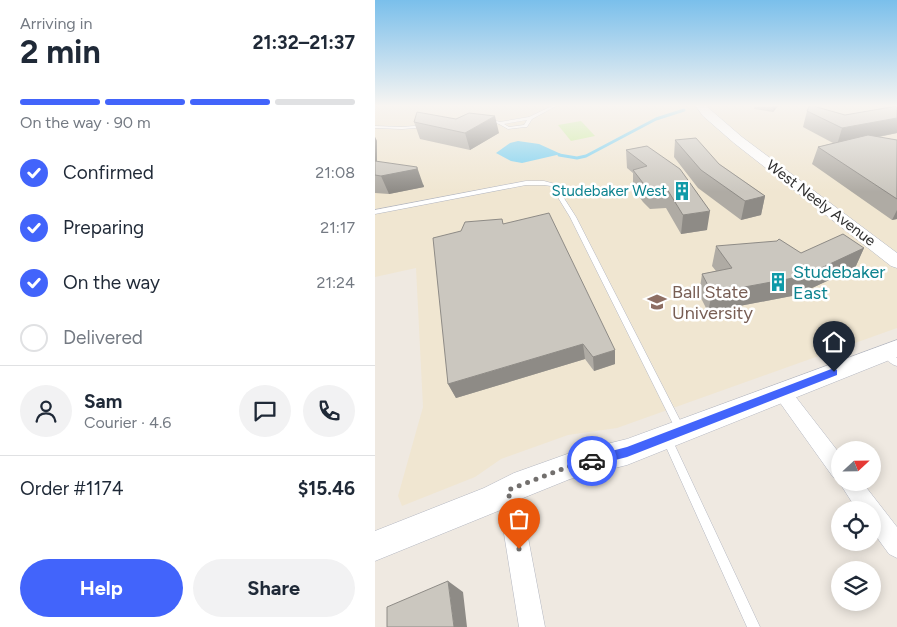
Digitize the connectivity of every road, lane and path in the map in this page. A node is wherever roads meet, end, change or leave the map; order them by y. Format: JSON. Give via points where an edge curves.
{"nodes":[{"id":1,"x":731,"y":134,"type":"edge"},
{"id":2,"x":742,"y":134,"type":"edge"},
{"id":3,"x":375,"y":212,"type":"edge"},
{"id":4,"x":897,"y":250,"type":"edge"},
{"id":5,"x":897,"y":262,"type":"edge"},
{"id":6,"x":893,"y":355,"type":"edge"},
{"id":7,"x":782,"y":392,"type":"junction"},
{"id":8,"x":674,"y":434,"type":"junction"},
{"id":9,"x":831,"y":458,"type":"edge"},
{"id":10,"x":508,"y":490,"type":"junction"},
{"id":11,"x":881,"y":525,"type":"edge"},
{"id":12,"x":375,"y":546,"type":"edge"},
{"id":13,"x":897,"y":546,"type":"edge"},
{"id":14,"x":533,"y":627,"type":"edge"},
{"id":15,"x":754,"y":627,"type":"edge"}],
"edges":[{"from":1,"to":5,"type":"street","name":"West Neely Avenue"},
{"from":2,"to":4,"type":"street","name":"West Neely Avenue"},
{"from":3,"to":8,"type":"lane","via":[[525,184],[553,185],[577,224]]},
{"from":6,"to":7,"type":"street"},
{"from":7,"to":8,"type":"street"},
{"from":7,"to":9,"type":"street"},
{"from":8,"to":10,"type":"street","via":[[627,452],[570,466]]},
{"from":8,"to":15,"type":"lane"},
{"from":10,"to":12,"type":"street"},
{"from":10,"to":14,"type":"street"},
{"from":11,"to":13,"type":"street"}]}
